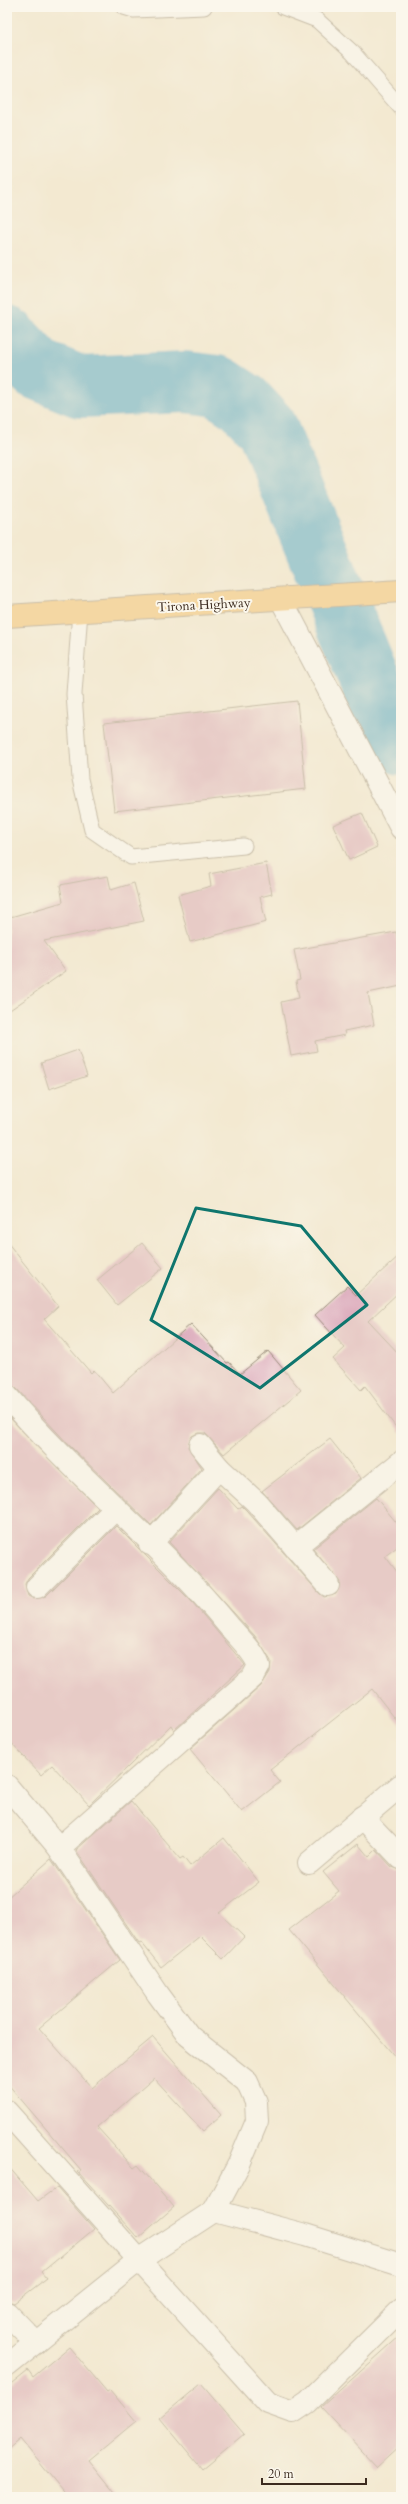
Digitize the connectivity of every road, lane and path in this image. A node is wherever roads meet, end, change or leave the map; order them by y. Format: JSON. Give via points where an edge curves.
{"nodes":[{"id":1,"x":124,"y":7,"type":"edge"},
{"id":2,"x":204,"y":7,"type":"edge"},
{"id":3,"x":283,"y":7,"type":"edge"},
{"id":4,"x":401,"y":108,"type":"edge"},
{"id":5,"x":392,"y":592,"type":"edge"},
{"id":6,"x":282,"y":600,"type":"junction"},
{"id":7,"x":80,"y":611,"type":"junction"},
{"id":8,"x":7,"y":616,"type":"edge"},
{"id":9,"x":401,"y":828,"type":"edge"},
{"id":10,"x":244,"y":846,"type":"dead end"},
{"id":11,"x":8,"y":1398,"type":"edge"},
{"id":12,"x":200,"y":1445,"type":"dead end"},
{"id":13,"x":401,"y":1462,"type":"edge"},
{"id":14,"x":219,"y":1468,"type":"junction"},
{"id":15,"x":115,"y":1508,"type":"junction"},
{"id":16,"x":150,"y":1544,"type":"junction"},
{"id":17,"x":295,"y":1547,"type":"junction"},
{"id":18,"x":328,"y":1585,"type":"dead end"},
{"id":19,"x":37,"y":1587,"type":"dead end"},
{"id":20,"x":401,"y":1785,"type":"edge"},
{"id":21,"x":7,"y":1786,"type":"edge"},
{"id":22,"x":362,"y":1817,"type":"junction"},
{"id":23,"x":59,"y":1848,"type":"junction"},
{"id":24,"x":401,"y":1858,"type":"edge"},
{"id":25,"x":309,"y":1863,"type":"dead end"},
{"id":26,"x":7,"y":2112,"type":"edge"},
{"id":27,"x":214,"y":2211,"type":"junction"},
{"id":28,"x":139,"y":2260,"type":"junction"},
{"id":29,"x":401,"y":2265,"type":"edge"},
{"id":30,"x":401,"y":2310,"type":"edge"},
{"id":31,"x":7,"y":2314,"type":"edge"},
{"id":32,"x":36,"y":2343,"type":"junction"},
{"id":33,"x":7,"y":2366,"type":"edge"}],
"edges":[{"from":1,"to":2,"type":"lane","via":[[134,10]]},
{"from":3,"to":4,"type":"lane","via":[[317,20],[353,53]]},
{"from":5,"to":6,"type":"main road","name":"Tirona Highway"},
{"from":6,"to":7,"type":"main road","name":"Tirona Highway"},
{"from":6,"to":9,"type":"street"},
{"from":7,"to":8,"type":"main road","name":"Tirona Highway"},
{"from":7,"to":10,"type":"lane","via":[[74,694],[80,779],[92,830],[131,857]]},
{"from":11,"to":15,"type":"street"},
{"from":12,"to":14,"type":"street"},
{"from":13,"to":17,"type":"street"},
{"from":14,"to":16,"type":"street"},
{"from":14,"to":17,"type":"street","via":[[256,1502]]},
{"from":15,"to":16,"type":"street"},
{"from":15,"to":19,"type":"street"},
{"from":16,"to":23,"type":"street","via":[[210,1603],[253,1656],[258,1669],[253,1677]]},
{"from":17,"to":18,"type":"street"},
{"from":20,"to":22,"type":"street"},
{"from":21,"to":23,"type":"street"},
{"from":22,"to":24,"type":"street"},
{"from":22,"to":25,"type":"street"},
{"from":23,"to":27,"type":"street","via":[[188,2036],[247,2082],[256,2102],[257,2121],[239,2164]]},
{"from":26,"to":28,"type":"street"},
{"from":27,"to":28,"type":"street"},
{"from":27,"to":29,"type":"street","via":[[305,2234]]},
{"from":28,"to":30,"type":"street","via":[[268,2403],[293,2412],[308,2402]]},
{"from":28,"to":32,"type":"street"},
{"from":31,"to":32,"type":"street"},
{"from":32,"to":33,"type":"street"}]}
